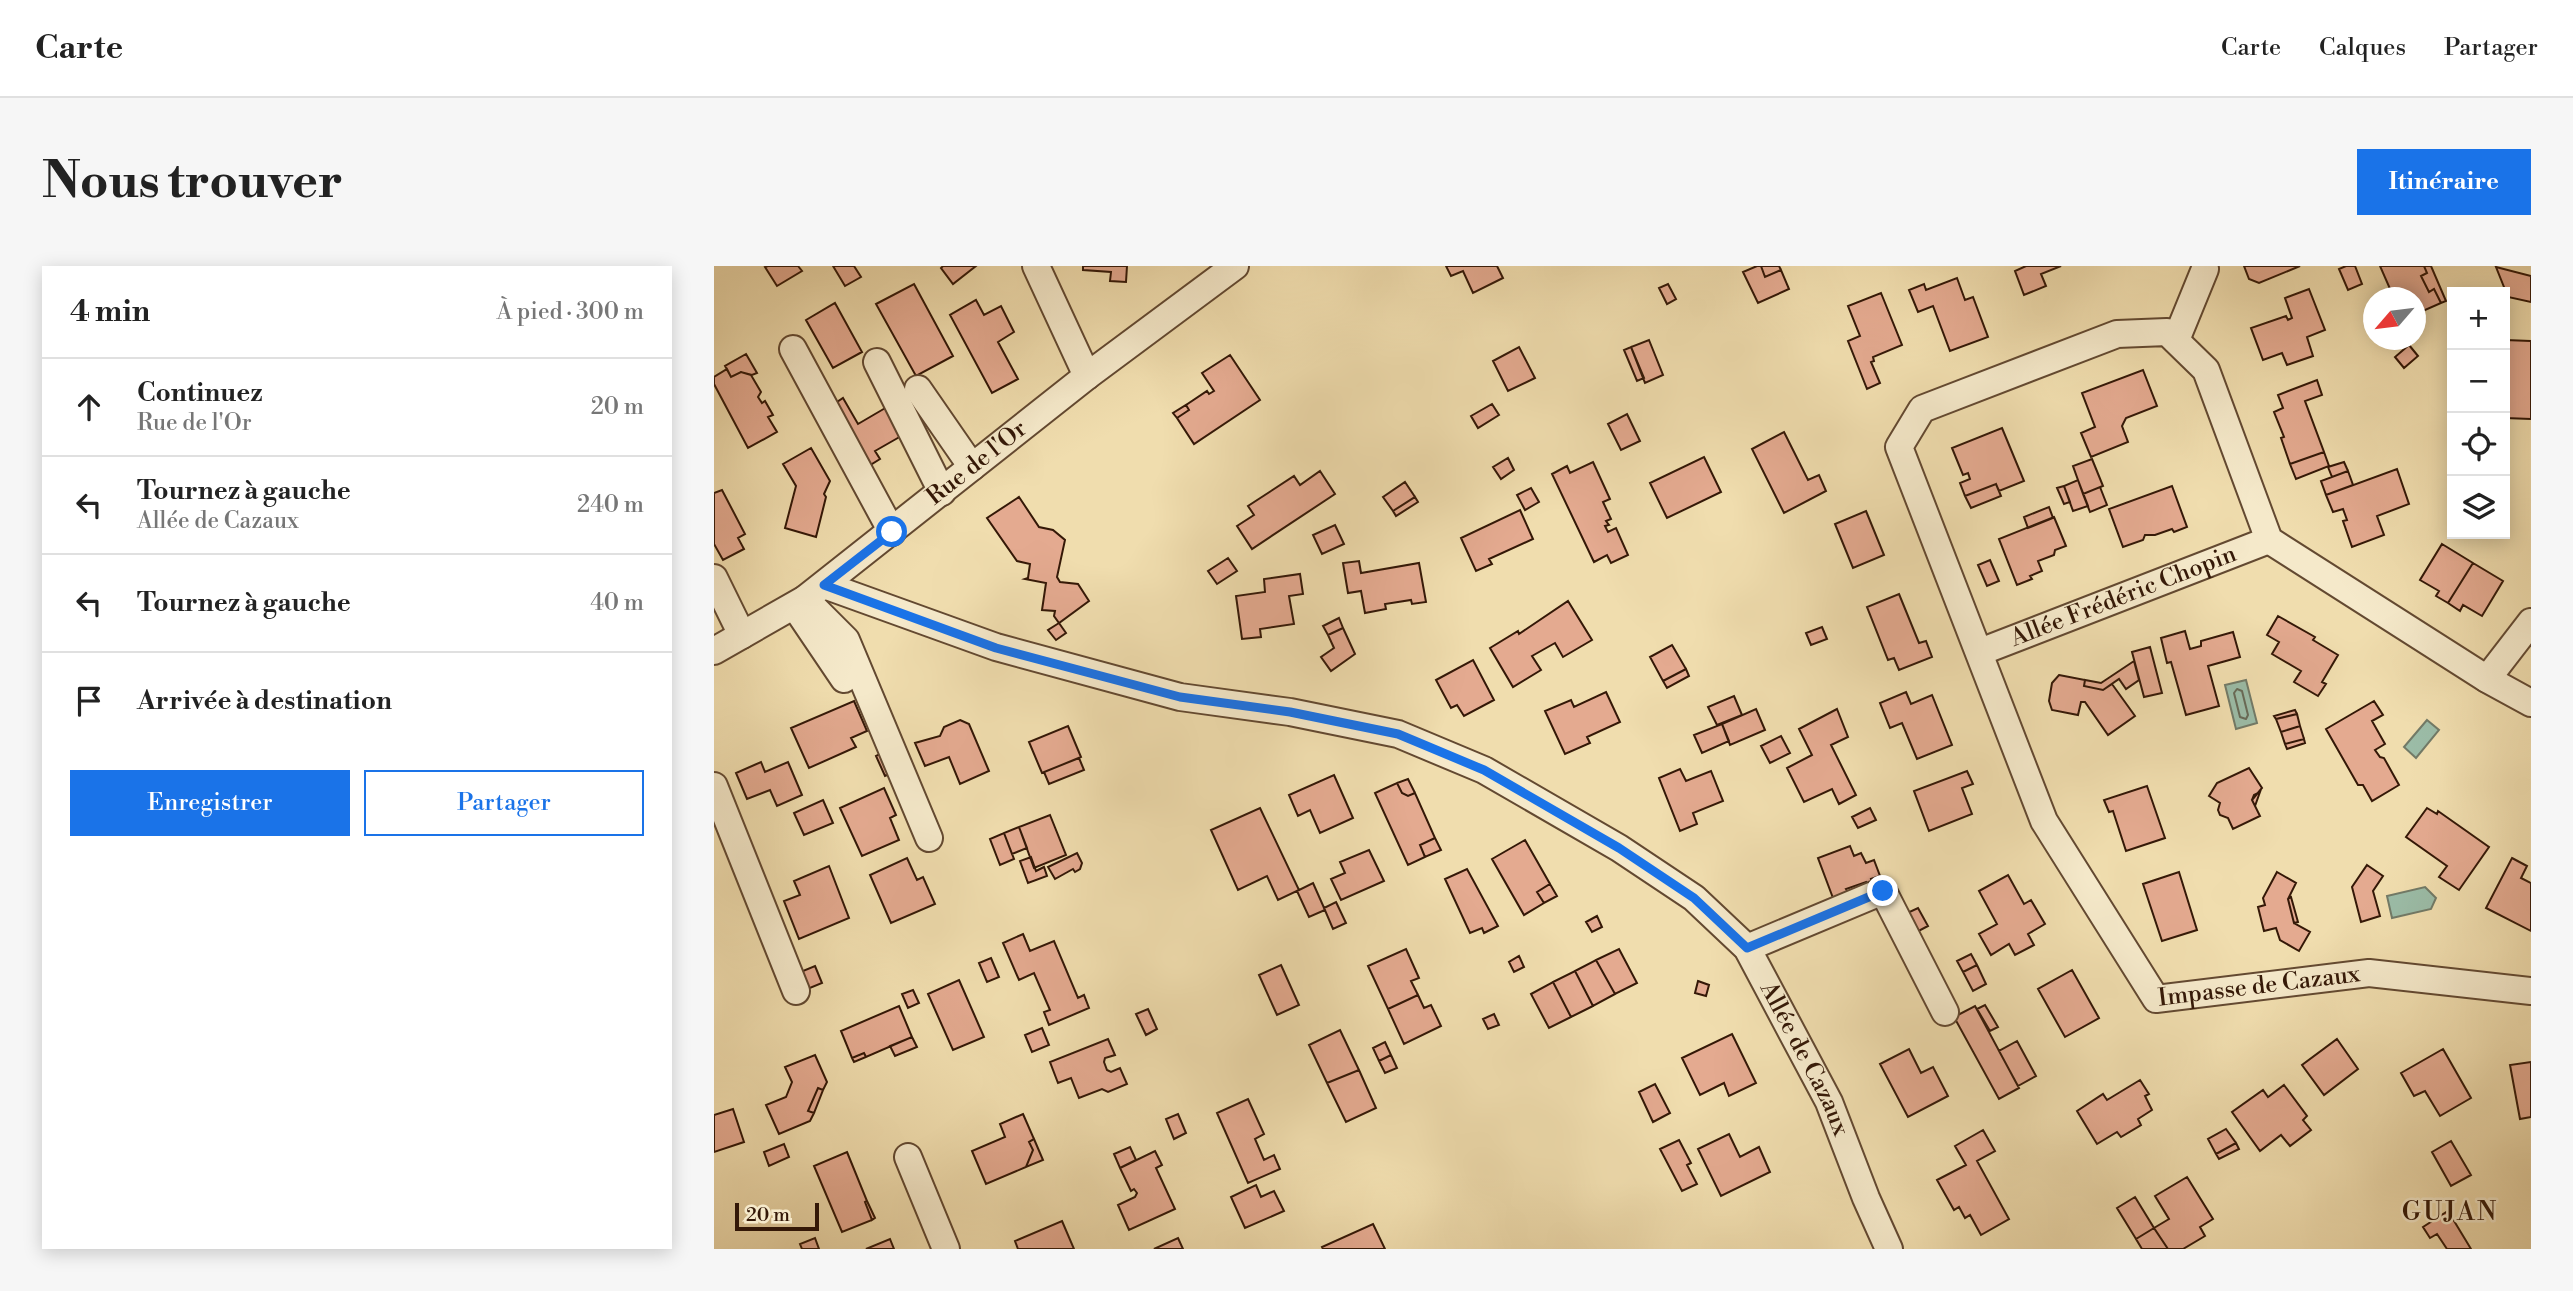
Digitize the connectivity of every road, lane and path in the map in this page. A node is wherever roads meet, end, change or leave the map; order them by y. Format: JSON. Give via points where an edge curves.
{"nodes":[{"id":1,"x":1036,"y":266,"type":"edge"},
{"id":2,"x":1235,"y":266,"type":"edge"},
{"id":3,"x":2205,"y":269,"type":"dead end"},
{"id":4,"x":2176,"y":340,"type":"junction"},
{"id":5,"x":793,"y":349,"type":"dead end"},
{"id":6,"x":877,"y":362,"type":"dead end"},
{"id":7,"x":1087,"y":376,"type":"junction"},
{"id":8,"x":918,"y":389,"type":"dead end"},
{"id":9,"x":972,"y":467,"type":"junction"},
{"id":10,"x":943,"y":492,"type":"junction"},
{"id":11,"x":892,"y":532,"type":"junction"},
{"id":12,"x":2269,"y":540,"type":"junction"},
{"id":13,"x":714,"y":578,"type":"edge"},
{"id":14,"x":808,"y":596,"type":"junction"},
{"id":15,"x":2531,"y":622,"type":"edge"},
{"id":16,"x":742,"y":635,"type":"junction"},
{"id":17,"x":714,"y":651,"type":"edge"},
{"id":18,"x":1980,"y":652,"type":"junction"},
{"id":19,"x":844,"y":679,"type":"dead end"},
{"id":20,"x":2487,"y":679,"type":"junction"},
{"id":21,"x":2531,"y":703,"type":"edge"},
{"id":22,"x":714,"y":786,"type":"edge"},
{"id":23,"x":2045,"y":821,"type":"joint"},
{"id":24,"x":929,"y":838,"type":"dead end"},
{"id":25,"x":1747,"y":948,"type":"junction"},
{"id":26,"x":2531,"y":990,"type":"edge"},
{"id":27,"x":796,"y":991,"type":"dead end"},
{"id":28,"x":1945,"y":1012,"type":"dead end"},
{"id":29,"x":908,"y":1157,"type":"dead end"},
{"id":30,"x":946,"y":1249,"type":"edge"},
{"id":31,"x":1889,"y":1249,"type":"edge"}],
"edges":[{"from":1,"to":7,"type":"street"},
{"from":2,"to":7,"type":"street","name":"Rue de l'Or"},
{"from":3,"to":4,"type":"street"},
{"from":4,"to":12,"type":"street","name":"Allée Frédéric Chopin","via":[[2206,370]]},
{"from":4,"to":18,"type":"street","name":"Allée Frédéric Chopin","via":[[2167,331],[2117,334],[1922,409],[1899,447]]},
{"from":5,"to":11,"type":"street"},
{"from":6,"to":10,"type":"street"},
{"from":7,"to":9,"type":"street","name":"Rue de l'Or"},
{"from":8,"to":9,"type":"street"},
{"from":9,"to":10,"type":"street","name":"Rue de l'Or"},
{"from":10,"to":11,"type":"street","name":"Rue de l'Or"},
{"from":11,"to":14,"type":"street","name":"Rue de l'Or"},
{"from":12,"to":18,"type":"street","name":"Allée Frédéric Chopin"},
{"from":12,"to":20,"type":"street","name":"Allée Frédéric Chopin"},
{"from":13,"to":16,"type":"street"},
{"from":14,"to":16,"type":"street","name":"Rue de l'Or"},
{"from":14,"to":19,"type":"street"},
{"from":14,"to":24,"type":"street","via":[[846,640]]},
{"from":14,"to":25,"type":"street","name":"Allée de Cazaux","via":[[1180,697],[1290,712],[1398,734],[1484,770],[1619,848],[1694,898]]},
{"from":15,"to":20,"type":"street"},
{"from":16,"to":17,"type":"street","name":"Rue de l'Or"},
{"from":18,"to":23,"type":"street","name":"Allée Frédéric Chopin"},
{"from":20,"to":21,"type":"street","name":"Allée Frédéric Chopin"},
{"from":22,"to":27,"type":"street"},
{"from":23,"to":26,"type":"street","name":"Impasse de Cazaux","via":[[2156,999],[2369,973]]},
{"from":25,"to":28,"type":"street","via":[[1883,891]]},
{"from":25,"to":31,"type":"street","name":"Allée de Cazaux","via":[[1829,1102]]},
{"from":29,"to":30,"type":"street"}]}
